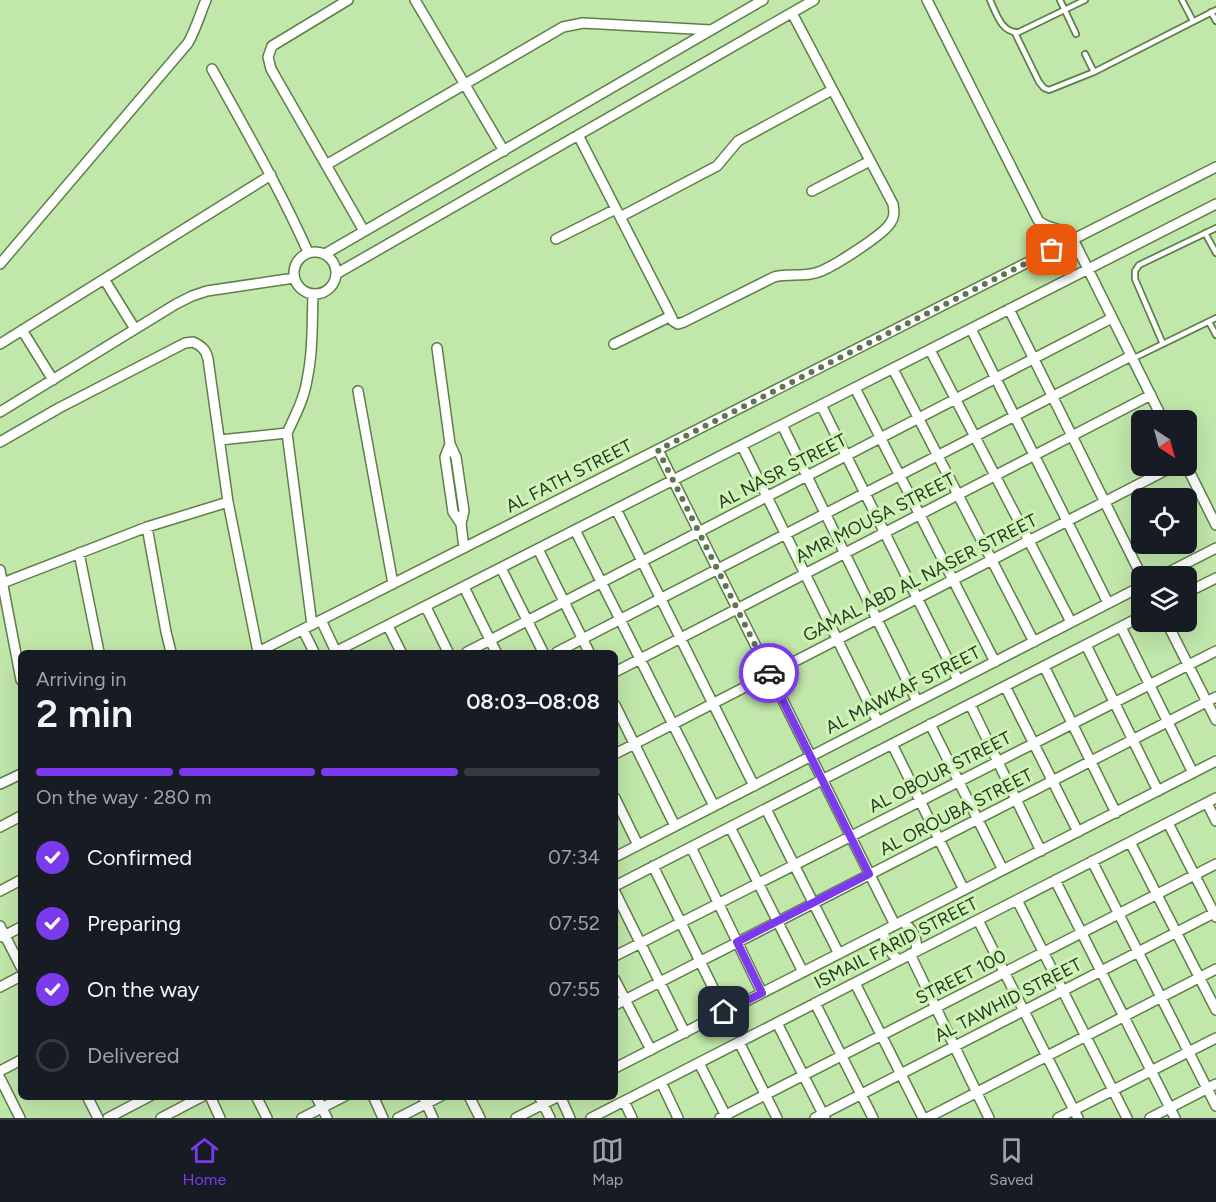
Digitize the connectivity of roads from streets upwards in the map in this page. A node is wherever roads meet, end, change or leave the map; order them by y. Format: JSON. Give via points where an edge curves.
{"nodes":[{"id":1,"x":206,"y":0,"type":"edge"},
{"id":2,"x":348,"y":0,"type":"edge"},
{"id":3,"x":415,"y":0,"type":"edge"},
{"id":4,"x":763,"y":0,"type":"edge"},
{"id":5,"x":814,"y":0,"type":"edge"},
{"id":6,"x":927,"y":0,"type":"edge"},
{"id":7,"x":792,"y":13,"type":"junction"},
{"id":8,"x":711,"y":30,"type":"junction"},
{"id":9,"x":212,"y":69,"type":"dead end"},
{"id":10,"x":465,"y":84,"type":"junction"},
{"id":11,"x":832,"y":90,"type":"junction"},
{"id":12,"x":578,"y":135,"type":"junction"},
{"id":13,"x":504,"y":151,"type":"junction"},
{"id":14,"x":870,"y":160,"type":"junction"},
{"id":15,"x":326,"y":165,"type":"junction"},
{"id":16,"x":1216,"y":167,"type":"edge"},
{"id":17,"x":271,"y":175,"type":"junction"},
{"id":18,"x":812,"y":191,"type":"dead end"},
{"id":19,"x":1216,"y":204,"type":"edge"},
{"id":20,"x":618,"y":213,"type":"junction"},
{"id":21,"x":364,"y":231,"type":"junction"},
{"id":22,"x":556,"y":238,"type":"dead end"},
{"id":23,"x":1073,"y":239,"type":"junction"},
{"id":24,"x":308,"y":252,"type":"junction"},
{"id":25,"x":325,"y":254,"type":"junction"},
{"id":26,"x":0,"y":264,"type":"edge"},
{"id":27,"x":1088,"y":269,"type":"junction"},
{"id":28,"x":336,"y":274,"type":"junction"},
{"id":29,"x":294,"y":278,"type":"junction"},
{"id":30,"x":104,"y":279,"type":"junction"},
{"id":31,"x":313,"y":294,"type":"junction"},
{"id":32,"x":1009,"y":309,"type":"junction"},
{"id":33,"x":670,"y":316,"type":"junction"},
{"id":34,"x":1112,"y":318,"type":"junction"},
{"id":35,"x":135,"y":329,"type":"junction"},
{"id":36,"x":971,"y":329,"type":"junction"},
{"id":37,"x":22,"y":330,"type":"junction"},
{"id":38,"x":0,"y":344,"type":"edge"},
{"id":39,"x":614,"y":344,"type":"dead end"},
{"id":40,"x":437,"y":348,"type":"dead end"},
{"id":41,"x":930,"y":350,"type":"junction"},
{"id":42,"x":1132,"y":357,"type":"junction"},
{"id":43,"x":1033,"y":359,"type":"junction"},
{"id":44,"x":893,"y":369,"type":"junction"},
{"id":45,"x":996,"y":378,"type":"junction"},
{"id":46,"x":53,"y":380,"type":"junction"},
{"id":47,"x":855,"y":388,"type":"junction"},
{"id":48,"x":358,"y":391,"type":"dead end"},
{"id":49,"x":1150,"y":395,"type":"junction"},
{"id":50,"x":1052,"y":396,"type":"junction"},
{"id":51,"x":956,"y":399,"type":"junction"},
{"id":52,"x":821,"y":405,"type":"junction"},
{"id":53,"x":1158,"y":410,"type":"edge"},
{"id":54,"x":0,"y":412,"type":"edge"},
{"id":55,"x":1014,"y":416,"type":"junction"},
{"id":56,"x":918,"y":418,"type":"junction"},
{"id":57,"x":782,"y":425,"type":"junction"},
{"id":58,"x":287,"y":433,"type":"junction"},
{"id":59,"x":1072,"y":435,"type":"junction"},
{"id":60,"x":975,"y":436,"type":"junction"},
{"id":61,"x":881,"y":438,"type":"junction"},
{"id":62,"x":220,"y":441,"type":"junction"},
{"id":63,"x":0,"y":442,"type":"edge"},
{"id":64,"x":742,"y":446,"type":"junction"},
{"id":65,"x":658,"y":450,"type":"junction"},
{"id":66,"x":1034,"y":455,"type":"junction"},
{"id":67,"x":847,"y":456,"type":"junction"},
{"id":68,"x":938,"y":456,"type":"junction"},
{"id":69,"x":900,"y":475,"type":"junction"},
{"id":70,"x":995,"y":475,"type":"junction"},
{"id":71,"x":807,"y":476,"type":"junction"},
{"id":72,"x":1155,"y":476,"type":"edge"},
{"id":73,"x":1192,"y":476,"type":"edge"},
{"id":74,"x":673,"y":480,"type":"junction"},
{"id":75,"x":865,"y":493,"type":"junction"},
{"id":76,"x":957,"y":494,"type":"junction"},
{"id":77,"x":767,"y":497,"type":"junction"},
{"id":78,"x":228,"y":502,"type":"junction"},
{"id":79,"x":1105,"y":502,"type":"junction"},
{"id":80,"x":616,"y":509,"type":"junction"},
{"id":81,"x":825,"y":514,"type":"junction"},
{"id":82,"x":919,"y":514,"type":"junction"},
{"id":83,"x":1067,"y":521,"type":"junction"},
{"id":84,"x":1216,"y":525,"type":"edge"},
{"id":85,"x":147,"y":527,"type":"junction"},
{"id":86,"x":575,"y":530,"type":"junction"},
{"id":87,"x":699,"y":532,"type":"junction"},
{"id":88,"x":885,"y":532,"type":"junction"},
{"id":89,"x":786,"y":534,"type":"junction"},
{"id":90,"x":1029,"y":541,"type":"junction"},
{"id":91,"x":464,"y":548,"type":"junction"},
{"id":92,"x":1216,"y":548,"type":"edge"},
{"id":93,"x":538,"y":549,"type":"junction"},
{"id":94,"x":79,"y":553,"type":"junction"},
{"id":95,"x":844,"y":553,"type":"junction"},
{"id":96,"x":992,"y":560,"type":"junction"},
{"id":97,"x":642,"y":561,"type":"junction"},
{"id":98,"x":1137,"y":566,"type":"edge"},
{"id":99,"x":1181,"y":566,"type":"edge"},
{"id":100,"x":501,"y":568,"type":"junction"},
{"id":101,"x":717,"y":569,"type":"junction"},
{"id":102,"x":0,"y":570,"type":"edge"},
{"id":103,"x":805,"y":573,"type":"junction"},
{"id":104,"x":1216,"y":578,"type":"edge"},
{"id":105,"x":953,"y":580,"type":"junction"},
{"id":106,"x":602,"y":583,"type":"junction"},
{"id":107,"x":1,"y":584,"type":"edge"},
{"id":108,"x":393,"y":584,"type":"junction"},
{"id":109,"x":464,"y":587,"type":"junction"},
{"id":110,"x":1197,"y":588,"type":"edge"},
{"id":111,"x":1131,"y":592,"type":"edge"},
{"id":112,"x":918,"y":598,"type":"junction"},
{"id":113,"x":661,"y":599,"type":"junction"},
{"id":114,"x":564,"y":602,"type":"junction"},
{"id":115,"x":1108,"y":603,"type":"junction"},
{"id":116,"x":426,"y":607,"type":"junction"},
{"id":117,"x":737,"y":608,"type":"junction"},
{"id":118,"x":877,"y":619,"type":"junction"},
{"id":119,"x":620,"y":620,"type":"junction"},
{"id":120,"x":527,"y":621,"type":"junction"},
{"id":121,"x":1071,"y":622,"type":"junction"},
{"id":122,"x":1131,"y":622,"type":"edge"},
{"id":123,"x":317,"y":623,"type":"junction"},
{"id":124,"x":388,"y":626,"type":"junction"},
{"id":125,"x":1121,"y":627,"type":"junction"},
{"id":126,"x":303,"y":630,"type":"junction"},
{"id":127,"x":1172,"y":632,"type":"edge"},
{"id":128,"x":680,"y":638,"type":"junction"},
{"id":129,"x":583,"y":639,"type":"junction"},
{"id":130,"x":837,"y":639,"type":"junction"},
{"id":131,"x":490,"y":641,"type":"junction"},
{"id":132,"x":1034,"y":642,"type":"junction"},
{"id":133,"x":1086,"y":645,"type":"junction"},
{"id":134,"x":99,"y":650,"type":"edge"},
{"id":135,"x":170,"y":650,"type":"edge"},
{"id":136,"x":258,"y":650,"type":"edge"},
{"id":137,"x":262,"y":650,"type":"edge"},
{"id":138,"x":313,"y":650,"type":"edge"},
{"id":139,"x":335,"y":650,"type":"edge"},
{"id":140,"x":340,"y":650,"type":"edge"},
{"id":141,"x":400,"y":650,"type":"edge"},
{"id":142,"x":447,"y":650,"type":"edge"},
{"id":143,"x":471,"y":650,"type":"edge"},
{"id":144,"x":495,"y":650,"type":"edge"},
{"id":145,"x":542,"y":650,"type":"edge"},
{"id":146,"x":561,"y":650,"type":"edge"},
{"id":147,"x":588,"y":650,"type":"edge"},
{"id":148,"x":1216,"y":651,"type":"edge"},
{"id":149,"x":640,"y":658,"type":"junction"},
{"id":150,"x":995,"y":662,"type":"junction"},
{"id":151,"x":1188,"y":665,"type":"junction"},
{"id":152,"x":18,"y":666,"type":"edge"},
{"id":153,"x":1044,"y":666,"type":"junction"},
{"id":154,"x":618,"y":670,"type":"edge"},
{"id":155,"x":770,"y":674,"type":"junction"},
{"id":156,"x":958,"y":680,"type":"junction"},
{"id":157,"x":1149,"y":684,"type":"junction"},
{"id":158,"x":1005,"y":686,"type":"junction"},
{"id":159,"x":1216,"y":697,"type":"edge"},
{"id":160,"x":917,"y":701,"type":"junction"},
{"id":161,"x":1114,"y":702,"type":"junction"},
{"id":162,"x":1207,"y":702,"type":"junction"},
{"id":163,"x":713,"y":704,"type":"junction"},
{"id":164,"x":970,"y":704,"type":"junction"},
{"id":165,"x":618,"y":711,"type":"edge"},
{"id":166,"x":1216,"y":720,"type":"edge"},
{"id":167,"x":878,"y":722,"type":"junction"},
{"id":168,"x":1168,"y":722,"type":"junction"},
{"id":169,"x":1072,"y":723,"type":"junction"},
{"id":170,"x":673,"y":724,"type":"junction"},
{"id":171,"x":930,"y":724,"type":"junction"},
{"id":172,"x":1132,"y":740,"type":"junction"},
{"id":173,"x":1034,"y":743,"type":"junction"},
{"id":174,"x":634,"y":744,"type":"junction"},
{"id":175,"x":892,"y":744,"type":"junction"},
{"id":176,"x":618,"y":752,"type":"edge"},
{"id":177,"x":811,"y":756,"type":"junction"},
{"id":178,"x":998,"y":761,"type":"junction"},
{"id":179,"x":1091,"y":761,"type":"junction"},
{"id":180,"x":1216,"y":761,"type":"edge"},
{"id":181,"x":1193,"y":773,"type":"junction"},
{"id":182,"x":18,"y":775,"type":"edge"},
{"id":183,"x":822,"y":780,"type":"junction"},
{"id":184,"x":958,"y":781,"type":"junction"},
{"id":185,"x":1053,"y":781,"type":"junction"},
{"id":186,"x":0,"y":784,"type":"edge"},
{"id":187,"x":754,"y":786,"type":"junction"},
{"id":188,"x":1158,"y":791,"type":"junction"},
{"id":189,"x":1216,"y":798,"type":"edge"},
{"id":190,"x":1016,"y":799,"type":"junction"},
{"id":191,"x":920,"y":801,"type":"junction"},
{"id":192,"x":1207,"y":803,"type":"junction"},
{"id":193,"x":618,"y":804,"type":"edge"},
{"id":194,"x":714,"y":806,"type":"junction"},
{"id":195,"x":766,"y":808,"type":"junction"},
{"id":196,"x":1116,"y":813,"type":"junction"},
{"id":197,"x":978,"y":819,"type":"junction"},
{"id":198,"x":18,"y":820,"type":"edge"},
{"id":199,"x":1216,"y":821,"type":"edge"},
{"id":200,"x":1168,"y":823,"type":"junction"},
{"id":201,"x":675,"y":826,"type":"junction"},
{"id":202,"x":0,"y":827,"type":"edge"},
{"id":203,"x":730,"y":827,"type":"junction"},
{"id":204,"x":1078,"y":832,"type":"junction"},
{"id":205,"x":850,"y":836,"type":"junction"},
{"id":206,"x":939,"y":839,"type":"junction"},
{"id":207,"x":1130,"y":842,"type":"junction"},
{"id":208,"x":638,"y":845,"type":"junction"},
{"id":209,"x":691,"y":847,"type":"junction"},
{"id":210,"x":1041,"y":850,"type":"junction"},
{"id":211,"x":618,"y":855,"type":"edge"},
{"id":212,"x":1092,"y":861,"type":"junction"},
{"id":213,"x":1216,"y":864,"type":"edge"},
{"id":214,"x":794,"y":865,"type":"junction"},
{"id":215,"x":653,"y":867,"type":"junction"},
{"id":216,"x":1003,"y":870,"type":"junction"},
{"id":217,"x":869,"y":874,"type":"junction"},
{"id":218,"x":1195,"y":875,"type":"junction"},
{"id":219,"x":1055,"y":880,"type":"junction"},
{"id":220,"x":18,"y":882,"type":"edge"},
{"id":221,"x":758,"y":883,"type":"junction"},
{"id":222,"x":618,"y":884,"type":"edge"},
{"id":223,"x":964,"y":890,"type":"junction"},
{"id":224,"x":0,"y":891,"type":"edge"},
{"id":225,"x":1157,"y":894,"type":"junction"},
{"id":226,"x":618,"y":898,"type":"edge"},
{"id":227,"x":1017,"y":900,"type":"junction"},
{"id":228,"x":718,"y":903,"type":"junction"},
{"id":229,"x":813,"y":903,"type":"junction"},
{"id":230,"x":1119,"y":914,"type":"junction"},
{"id":231,"x":1215,"y":914,"type":"edge"},
{"id":232,"x":978,"y":920,"type":"junction"},
{"id":233,"x":778,"y":921,"type":"junction"},
{"id":234,"x":680,"y":922,"type":"junction"},
{"id":235,"x":899,"y":923,"type":"junction"},
{"id":236,"x":0,"y":926,"type":"edge"},
{"id":237,"x":18,"y":929,"type":"edge"},
{"id":238,"x":884,"y":931,"type":"junction"},
{"id":239,"x":1177,"y":932,"type":"junction"},
{"id":240,"x":1082,"y":933,"type":"junction"},
{"id":241,"x":2,"y":937,"type":"edge"},
{"id":242,"x":737,"y":942,"type":"junction"},
{"id":243,"x":640,"y":943,"type":"junction"},
{"id":244,"x":1138,"y":952,"type":"junction"},
{"id":245,"x":913,"y":953,"type":"junction"},
{"id":246,"x":1043,"y":953,"type":"junction"},
{"id":247,"x":618,"y":954,"type":"edge"},
{"id":248,"x":838,"y":954,"type":"junction"},
{"id":249,"x":899,"y":960,"type":"junction"},
{"id":250,"x":18,"y":962,"type":"edge"},
{"id":251,"x":699,"y":962,"type":"junction"},
{"id":252,"x":1216,"y":969,"type":"edge"},
{"id":253,"x":1101,"y":971,"type":"junction"},
{"id":254,"x":803,"y":972,"type":"junction"},
{"id":255,"x":1005,"y":973,"type":"junction"},
{"id":256,"x":18,"y":978,"type":"edge"},
{"id":257,"x":1199,"y":978,"type":"junction"},
{"id":258,"x":660,"y":982,"type":"junction"},
{"id":259,"x":855,"y":983,"type":"junction"},
{"id":260,"x":618,"y":986,"type":"edge"},
{"id":261,"x":0,"y":987,"type":"edge"},
{"id":262,"x":1062,"y":991,"type":"junction"},
{"id":263,"x":762,"y":993,"type":"junction"},
{"id":264,"x":1161,"y":998,"type":"junction"},
{"id":265,"x":625,"y":999,"type":"junction"},
{"id":266,"x":618,"y":1003,"type":"edge"},
{"id":267,"x":815,"y":1003,"type":"junction"},
{"id":268,"x":936,"y":1008,"type":"junction"},
{"id":269,"x":1216,"y":1010,"type":"edge"},
{"id":270,"x":1024,"y":1011,"type":"junction"},
{"id":271,"x":724,"y":1012,"type":"junction"},
{"id":272,"x":1124,"y":1017,"type":"junction"},
{"id":273,"x":777,"y":1023,"type":"junction"},
{"id":274,"x":685,"y":1032,"type":"junction"},
{"id":275,"x":882,"y":1036,"type":"junction"},
{"id":276,"x":1085,"y":1037,"type":"junction"},
{"id":277,"x":1216,"y":1038,"type":"edge"},
{"id":278,"x":739,"y":1042,"type":"junction"},
{"id":279,"x":954,"y":1046,"type":"junction"},
{"id":280,"x":651,"y":1050,"type":"junction"},
{"id":281,"x":1188,"y":1052,"type":"junction"},
{"id":282,"x":842,"y":1056,"type":"junction"},
{"id":283,"x":1046,"y":1057,"type":"junction"},
{"id":284,"x":18,"y":1062,"type":"edge"},
{"id":285,"x":699,"y":1063,"type":"junction"},
{"id":286,"x":618,"y":1066,"type":"edge"},
{"id":287,"x":0,"y":1071,"type":"edge"},
{"id":288,"x":1151,"y":1071,"type":"junction"},
{"id":289,"x":901,"y":1074,"type":"junction"},
{"id":290,"x":804,"y":1076,"type":"junction"},
{"id":291,"x":0,"y":1078,"type":"edge"},
{"id":292,"x":660,"y":1082,"type":"junction"},
{"id":293,"x":1212,"y":1086,"type":"edge"},
{"id":294,"x":1113,"y":1090,"type":"junction"},
{"id":295,"x":976,"y":1093,"type":"junction"},
{"id":296,"x":862,"y":1094,"type":"junction"},
{"id":297,"x":766,"y":1095,"type":"junction"},
{"id":298,"x":89,"y":1100,"type":"edge"},
{"id":299,"x":142,"y":1100,"type":"edge"},
{"id":300,"x":196,"y":1100,"type":"edge"},
{"id":301,"x":212,"y":1100,"type":"edge"},
{"id":302,"x":258,"y":1100,"type":"edge"},
{"id":303,"x":318,"y":1100,"type":"edge"},
{"id":304,"x":337,"y":1100,"type":"edge"},
{"id":305,"x":375,"y":1100,"type":"edge"},
{"id":306,"x":424,"y":1100,"type":"edge"},
{"id":307,"x":471,"y":1100,"type":"edge"},
{"id":308,"x":541,"y":1100,"type":"edge"},
{"id":309,"x":561,"y":1100,"type":"edge"},
{"id":310,"x":624,"y":1101,"type":"junction"},
{"id":311,"x":1216,"y":1106,"type":"edge"},
{"id":312,"x":322,"y":1108,"type":"junction"},
{"id":313,"x":1170,"y":1108,"type":"junction"},
{"id":314,"x":1076,"y":1114,"type":"edge"},
{"id":315,"x":168,"y":1116,"type":"edge"},
{"id":316,"x":725,"y":1117,"type":"edge"},
{"id":317,"x":821,"y":1117,"type":"edge"},
{"id":318,"x":20,"y":1118,"type":"edge"},
{"id":319,"x":98,"y":1118,"type":"edge"},
{"id":320,"x":108,"y":1118,"type":"edge"},
{"id":321,"x":220,"y":1118,"type":"edge"},
{"id":322,"x":267,"y":1118,"type":"edge"},
{"id":323,"x":302,"y":1118,"type":"edge"},
{"id":324,"x":327,"y":1118,"type":"edge"},
{"id":325,"x":383,"y":1118,"type":"edge"},
{"id":326,"x":398,"y":1118,"type":"edge"},
{"id":327,"x":433,"y":1118,"type":"edge"},
{"id":328,"x":480,"y":1118,"type":"edge"},
{"id":329,"x":516,"y":1118,"type":"edge"},
{"id":330,"x":550,"y":1118,"type":"edge"},
{"id":331,"x":570,"y":1118,"type":"edge"},
{"id":332,"x":591,"y":1118,"type":"edge"},
{"id":333,"x":632,"y":1118,"type":"edge"},
{"id":334,"x":678,"y":1118,"type":"edge"},
{"id":335,"x":777,"y":1118,"type":"edge"},
{"id":336,"x":873,"y":1118,"type":"edge"},
{"id":337,"x":925,"y":1118,"type":"edge"},
{"id":338,"x":989,"y":1118,"type":"edge"},
{"id":339,"x":1058,"y":1118,"type":"edge"},
{"id":340,"x":1127,"y":1118,"type":"edge"},
{"id":341,"x":1150,"y":1118,"type":"edge"},
{"id":342,"x":1175,"y":1118,"type":"edge"}],
"edges":[{"from":1,"to":26,"type":"street","via":[[188,43]]},
{"from":2,"to":15,"type":"street","via":[[272,46],[268,57],[271,69]]},
{"from":3,"to":10,"type":"street"},
{"from":4,"to":8,"type":"street"},
{"from":5,"to":7,"type":"street"},
{"from":6,"to":23,"type":"street","via":[[1038,220]]},
{"from":7,"to":11,"type":"street"},
{"from":7,"to":12,"type":"street"},
{"from":8,"to":10,"type":"street","via":[[573,24]]},
{"from":8,"to":13,"type":"street"},
{"from":9,"to":17,"type":"street"},
{"from":10,"to":13,"type":"street"},
{"from":10,"to":15,"type":"street"},
{"from":11,"to":14,"type":"street"},
{"from":11,"to":20,"type":"street","via":[[738,141],[717,166]]},
{"from":12,"to":20,"type":"street"},
{"from":12,"to":28,"type":"street"},
{"from":13,"to":21,"type":"street"},
{"from":14,"to":18,"type":"street"},
{"from":14,"to":33,"type":"street","via":[[893,204],[894,213],[886,230],[818,272],[774,277],[678,324]]},
{"from":15,"to":21,"type":"street"},
{"from":16,"to":23,"type":"street","name":"AL FATH STREET"},
{"from":17,"to":24,"type":"street"},
{"from":17,"to":30,"type":"street"},
{"from":19,"to":27,"type":"street"},
{"from":20,"to":22,"type":"street"},
{"from":20,"to":33,"type":"street"},
{"from":21,"to":25,"type":"street"},
{"from":23,"to":27,"type":"street"},
{"from":23,"to":65,"type":"street","name":"AL FATH STREET"},
{"from":24,"to":25,"type":"street"},
{"from":24,"to":29,"type":"street","via":[[296,263]]},
{"from":25,"to":28,"type":"street","via":[[334,262]]},
{"from":27,"to":32,"type":"street"},
{"from":27,"to":34,"type":"street"},
{"from":28,"to":31,"type":"street","via":[[329,289]]},
{"from":29,"to":31,"type":"street","via":[[299,288]]},
{"from":29,"to":35,"type":"street","via":[[200,293]]},
{"from":30,"to":35,"type":"street"},
{"from":30,"to":37,"type":"street"},
{"from":31,"to":58,"type":"street","via":[[307,381]]},
{"from":32,"to":36,"type":"street"},
{"from":32,"to":43,"type":"street"},
{"from":33,"to":39,"type":"street"},
{"from":34,"to":42,"type":"street"},
{"from":34,"to":43,"type":"street","name":"AL NASR STREET"},
{"from":35,"to":46,"type":"street"},
{"from":36,"to":41,"type":"street"},
{"from":36,"to":45,"type":"street"},
{"from":37,"to":38,"type":"street"},
{"from":37,"to":46,"type":"street"},
{"from":40,"to":91,"type":"street","via":[[450,444],[446,457],[453,512],[460,524]]},
{"from":41,"to":44,"type":"street"},
{"from":41,"to":51,"type":"street"},
{"from":42,"to":49,"type":"street"},
{"from":42,"to":50,"type":"street"},
{"from":43,"to":45,"type":"street","name":"AL NASR STREET"},
{"from":43,"to":50,"type":"street"},
{"from":44,"to":47,"type":"street"},
{"from":44,"to":56,"type":"street"},
{"from":45,"to":51,"type":"street","name":"AL NASR STREET"},
{"from":45,"to":55,"type":"street"},
{"from":46,"to":54,"type":"street"},
{"from":47,"to":52,"type":"street"},
{"from":47,"to":61,"type":"street"},
{"from":48,"to":108,"type":"street"},
{"from":49,"to":53,"type":"street"},
{"from":49,"to":59,"type":"street","name":"AMR MOUSA STREET"},
{"from":50,"to":55,"type":"street"},
{"from":50,"to":59,"type":"street"},
{"from":51,"to":56,"type":"street","name":"AL NASR STREET"},
{"from":51,"to":60,"type":"street"},
{"from":52,"to":57,"type":"street"},
{"from":52,"to":67,"type":"street"},
{"from":55,"to":60,"type":"street"},
{"from":55,"to":66,"type":"street"},
{"from":56,"to":61,"type":"street","name":"AL NASR STREET"},
{"from":56,"to":68,"type":"street"},
{"from":57,"to":64,"type":"street"},
{"from":57,"to":71,"type":"street"},
{"from":58,"to":62,"type":"street"},
{"from":58,"to":123,"type":"street"},
{"from":59,"to":66,"type":"street","name":"AMR MOUSA STREET"},
{"from":59,"to":79,"type":"street"},
{"from":60,"to":68,"type":"street"},
{"from":60,"to":70,"type":"street"},
{"from":61,"to":67,"type":"street","name":"AL NASR STREET"},
{"from":61,"to":69,"type":"street"},
{"from":62,"to":63,"type":"street","via":[[206,350],[194,342],[59,408]]},
{"from":62,"to":78,"type":"street"},
{"from":64,"to":74,"type":"street"},
{"from":64,"to":77,"type":"street"},
{"from":65,"to":74,"type":"street"},
{"from":65,"to":91,"type":"street","name":"AL FATH STREET"},
{"from":66,"to":70,"type":"street","name":"AMR MOUSA STREET"},
{"from":66,"to":83,"type":"street"},
{"from":67,"to":71,"type":"street","name":"AL NASR STREET"},
{"from":67,"to":75,"type":"street"},
{"from":68,"to":69,"type":"street"},
{"from":68,"to":76,"type":"street"},
{"from":69,"to":75,"type":"street"},
{"from":69,"to":82,"type":"street"},
{"from":70,"to":76,"type":"street","name":"AMR MOUSA STREET"},
{"from":70,"to":90,"type":"street"},
{"from":71,"to":77,"type":"street","name":"AL NASR STREET"},
{"from":71,"to":81,"type":"street"},
{"from":72,"to":79,"type":"street","name":"GAMAL ABD AL NASER STREET"},
{"from":73,"to":84,"type":"street"},
{"from":74,"to":80,"type":"street"},
{"from":74,"to":87,"type":"street"},
{"from":75,"to":81,"type":"street"},
{"from":75,"to":88,"type":"street"},
{"from":76,"to":82,"type":"street","name":"AMR MOUSA STREET"},
{"from":76,"to":96,"type":"street"},
{"from":77,"to":87,"type":"street","name":"AL NASR STREET"},
{"from":77,"to":89,"type":"street"},
{"from":78,"to":85,"type":"street"},
{"from":78,"to":136,"type":"street"},
{"from":79,"to":83,"type":"street","name":"GAMAL ABD AL NASER STREET"},
{"from":79,"to":98,"type":"street"},
{"from":80,"to":86,"type":"street"},
{"from":80,"to":97,"type":"street"},
{"from":81,"to":89,"type":"street"},
{"from":81,"to":95,"type":"street"},
{"from":82,"to":88,"type":"street","name":"AMR MOUSA STREET"},
{"from":82,"to":105,"type":"street"},
{"from":83,"to":90,"type":"street","name":"GAMAL ABD AL NASER STREET"},
{"from":83,"to":115,"type":"street"},
{"from":85,"to":94,"type":"street"},
{"from":85,"to":135,"type":"street"},
{"from":86,"to":93,"type":"street"},
{"from":86,"to":106,"type":"street"},
{"from":87,"to":97,"type":"street","name":"AL NASR STREET"},
{"from":87,"to":101,"type":"street"},
{"from":88,"to":95,"type":"street","name":"AMR MOUSA STREET"},
{"from":88,"to":112,"type":"street"},
{"from":89,"to":101,"type":"street"},
{"from":89,"to":103,"type":"street"},
{"from":90,"to":96,"type":"street","name":"GAMAL ABD AL NASER STREET"},
{"from":90,"to":121,"type":"street"},
{"from":91,"to":108,"type":"street","name":"AL FATH STREET"},
{"from":92,"to":99,"type":"street"},
{"from":93,"to":100,"type":"street"},
{"from":93,"to":114,"type":"street"},
{"from":94,"to":107,"type":"street"},
{"from":94,"to":134,"type":"street"},
{"from":95,"to":103,"type":"street","name":"AMR MOUSA STREET"},
{"from":95,"to":118,"type":"street"},
{"from":96,"to":105,"type":"street","name":"GAMAL ABD AL NASER STREET"},
{"from":96,"to":132,"type":"street"},
{"from":97,"to":106,"type":"street","name":"AL NASR STREET"},
{"from":97,"to":113,"type":"street"},
{"from":100,"to":109,"type":"street"},
{"from":100,"to":120,"type":"street"},
{"from":101,"to":113,"type":"street"},
{"from":101,"to":117,"type":"street"},
{"from":102,"to":107,"type":"street"},
{"from":103,"to":117,"type":"street","name":"AMR MOUSA STREET"},
{"from":103,"to":130,"type":"street"},
{"from":104,"to":110,"type":"street"},
{"from":105,"to":112,"type":"street","name":"GAMAL ABD AL NASER STREET"},
{"from":105,"to":150,"type":"street"},
{"from":106,"to":114,"type":"street","name":"AL NASR STREET"},
{"from":106,"to":119,"type":"street"},
{"from":107,"to":152,"type":"street"},
{"from":108,"to":123,"type":"street","name":"AL FATH STREET"},
{"from":109,"to":116,"type":"street"},
{"from":109,"to":131,"type":"street"},
{"from":111,"to":115,"type":"street","name":"AL MAWKAF STREET"},
{"from":112,"to":118,"type":"street","name":"GAMAL ABD AL NASER STREET"},
{"from":112,"to":156,"type":"street"},
{"from":113,"to":119,"type":"street"},
{"from":113,"to":128,"type":"street"},
{"from":114,"to":120,"type":"street","name":"AL NASR STREET"},
{"from":114,"to":129,"type":"street"},
{"from":115,"to":121,"type":"street","name":"AL MAWKAF STREET"},
{"from":116,"to":124,"type":"street"},
{"from":116,"to":142,"type":"street"},
{"from":117,"to":128,"type":"street","name":"AMR MOUSA STREET"},
{"from":117,"to":155,"type":"street"},
{"from":118,"to":130,"type":"street","name":"GAMAL ABD AL NASER STREET"},
{"from":118,"to":160,"type":"street"},
{"from":119,"to":129,"type":"street"},
{"from":119,"to":149,"type":"street"},
{"from":120,"to":131,"type":"street","name":"AL NASR STREET"},
{"from":120,"to":145,"type":"street"},
{"from":121,"to":132,"type":"street","name":"AL MAWKAF STREET"},
{"from":122,"to":125,"type":"street"},
{"from":123,"to":126,"type":"street","name":"AL FATH STREET"},
{"from":123,"to":139,"type":"street"},
{"from":124,"to":140,"type":"street"},
{"from":124,"to":141,"type":"street"},
{"from":125,"to":133,"type":"street"},
{"from":125,"to":157,"type":"street"},
{"from":126,"to":137,"type":"street","name":"AL FATH STREET"},
{"from":126,"to":138,"type":"street"},
{"from":127,"to":151,"type":"street"},
{"from":128,"to":149,"type":"street","name":"AMR MOUSA STREET"},
{"from":128,"to":163,"type":"street"},
{"from":129,"to":146,"type":"street"},
{"from":129,"to":147,"type":"street"},
{"from":130,"to":155,"type":"street","name":"GAMAL ABD AL NASER STREET"},
{"from":130,"to":167,"type":"street"},
{"from":131,"to":143,"type":"street","name":"AL NASR STREET"},
{"from":131,"to":144,"type":"street"},
{"from":132,"to":150,"type":"street","name":"AL MAWKAF STREET"},
{"from":133,"to":153,"type":"street"},
{"from":133,"to":161,"type":"street"},
{"from":148,"to":151,"type":"street","name":"AL OBOUR STREET"},
{"from":149,"to":154,"type":"street","name":"AMR MOUSA STREET"},
{"from":149,"to":170,"type":"street"},
{"from":150,"to":156,"type":"street","name":"AL MAWKAF STREET"},
{"from":151,"to":157,"type":"street","name":"AL OBOUR STREET"},
{"from":151,"to":162,"type":"street"},
{"from":153,"to":158,"type":"street"},
{"from":153,"to":169,"type":"street"},
{"from":155,"to":163,"type":"street","name":"GAMAL ABD AL NASER STREET"},
{"from":155,"to":177,"type":"street"},
{"from":156,"to":160,"type":"street","name":"AL MAWKAF STREET"},
{"from":157,"to":161,"type":"street","name":"AL OBOUR STREET"},
{"from":157,"to":168,"type":"street"},
{"from":158,"to":164,"type":"street"},
{"from":158,"to":173,"type":"street"},
{"from":159,"to":162,"type":"street","name":"AL OROUBA STREET"},
{"from":160,"to":167,"type":"street","name":"AL MAWKAF STREET"},
{"from":161,"to":169,"type":"street","name":"AL OBOUR STREET"},
{"from":161,"to":172,"type":"street"},
{"from":162,"to":166,"type":"street"},
{"from":162,"to":168,"type":"street","name":"AL OROUBA STREET"},
{"from":163,"to":170,"type":"street","name":"GAMAL ABD AL NASER STREET"},
{"from":163,"to":187,"type":"street"},
{"from":164,"to":171,"type":"street"},
{"from":164,"to":178,"type":"street"},
{"from":165,"to":174,"type":"street"},
{"from":167,"to":177,"type":"street","name":"AL MAWKAF STREET"},
{"from":168,"to":172,"type":"street","name":"AL OROUBA STREET"},
{"from":168,"to":181,"type":"street"},
{"from":169,"to":173,"type":"street","name":"AL OBOUR STREET"},
{"from":169,"to":179,"type":"street"},
{"from":170,"to":174,"type":"street","name":"GAMAL ABD AL NASER STREET"},
{"from":170,"to":194,"type":"street"},
{"from":171,"to":175,"type":"street"},
{"from":171,"to":184,"type":"street"},
{"from":172,"to":179,"type":"street","name":"AL OROUBA STREET"},
{"from":172,"to":188,"type":"street"},
{"from":173,"to":178,"type":"street","name":"AL OBOUR STREET"},
{"from":173,"to":185,"type":"street"},
{"from":174,"to":176,"type":"street","name":"GAMAL ABD AL NASER STREET"},
{"from":174,"to":201,"type":"street"},
{"from":175,"to":183,"type":"street"},
{"from":175,"to":191,"type":"street"},
{"from":177,"to":183,"type":"street"},
{"from":177,"to":187,"type":"street","name":"AL MAWKAF STREET"},
{"from":178,"to":184,"type":"street","name":"AL OBOUR STREET"},
{"from":178,"to":190,"type":"street"},
{"from":179,"to":185,"type":"street","name":"AL OROUBA STREET"},
{"from":179,"to":196,"type":"street"},
{"from":180,"to":181,"type":"street","name":"ISMAIL FARID STREET"},
{"from":181,"to":188,"type":"street","name":"ISMAIL FARID STREET"},
{"from":182,"to":186,"type":"street"},
{"from":183,"to":195,"type":"street"},
{"from":183,"to":205,"type":"street"},
{"from":184,"to":191,"type":"street","name":"AL OBOUR STREET"},
{"from":184,"to":197,"type":"street"},
{"from":185,"to":190,"type":"street","name":"AL OROUBA STREET"},
{"from":185,"to":204,"type":"street"},
{"from":187,"to":194,"type":"street","name":"AL MAWKAF STREET"},
{"from":188,"to":196,"type":"street","name":"ISMAIL FARID STREET"},
{"from":189,"to":192,"type":"street","name":"ISMAIL FARID STREET"},
{"from":190,"to":197,"type":"street","name":"AL OROUBA STREET"},
{"from":190,"to":210,"type":"street"},
{"from":191,"to":205,"type":"street","name":"AL OBOUR STREET"},
{"from":191,"to":206,"type":"street"},
{"from":192,"to":199,"type":"street"},
{"from":192,"to":200,"type":"street","name":"ISMAIL FARID STREET"},
{"from":193,"to":208,"type":"street"},
{"from":194,"to":201,"type":"street","name":"AL MAWKAF STREET"},
{"from":195,"to":203,"type":"street"},
{"from":195,"to":214,"type":"street"},
{"from":196,"to":204,"type":"street","name":"ISMAIL FARID STREET"},
{"from":197,"to":206,"type":"street","name":"AL OROUBA STREET"},
{"from":197,"to":216,"type":"street"},
{"from":198,"to":202,"type":"street"},
{"from":200,"to":207,"type":"street","name":"ISMAIL FARID STREET"},
{"from":200,"to":218,"type":"street"},
{"from":201,"to":208,"type":"street","name":"AL MAWKAF STREET"},
{"from":203,"to":209,"type":"street"},
{"from":203,"to":221,"type":"street"},
{"from":204,"to":210,"type":"street","name":"ISMAIL FARID STREET"},
{"from":205,"to":214,"type":"street","name":"AL OBOUR STREET"},
{"from":205,"to":217,"type":"street"},
{"from":206,"to":217,"type":"street","name":"AL OROUBA STREET"},
{"from":206,"to":223,"type":"street"},
{"from":207,"to":212,"type":"street","name":"ISMAIL FARID STREET"},
{"from":207,"to":225,"type":"street"},
{"from":208,"to":211,"type":"street","name":"AL MAWKAF STREET"},
{"from":209,"to":215,"type":"street"},
{"from":209,"to":228,"type":"street"},
{"from":210,"to":216,"type":"street","name":"ISMAIL FARID STREET"},
{"from":212,"to":219,"type":"street","name":"ISMAIL FARID STREET"},
{"from":212,"to":230,"type":"street"},
{"from":213,"to":218,"type":"street","name":"STREET 100"},
{"from":214,"to":221,"type":"street","name":"AL OBOUR STREET"},
{"from":214,"to":229,"type":"street"},
{"from":215,"to":222,"type":"street"},
{"from":215,"to":234,"type":"street"},
{"from":216,"to":223,"type":"street","name":"ISMAIL FARID STREET"},
{"from":217,"to":229,"type":"street","name":"AL OROUBA STREET"},
{"from":217,"to":235,"type":"street"},
{"from":218,"to":225,"type":"street","name":"STREET 100"},
{"from":218,"to":231,"type":"street"},
{"from":219,"to":227,"type":"street","name":"ISMAIL FARID STREET"},
{"from":219,"to":240,"type":"street"},
{"from":220,"to":224,"type":"street"},
{"from":221,"to":228,"type":"street","name":"AL OBOUR STREET"},
{"from":221,"to":233,"type":"street"},
{"from":223,"to":235,"type":"street","name":"ISMAIL FARID STREET"},
{"from":225,"to":230,"type":"street","name":"STREET 100"},
{"from":225,"to":239,"type":"street"},
{"from":226,"to":243,"type":"street"},
{"from":227,"to":232,"type":"street","name":"ISMAIL FARID STREET"},
{"from":227,"to":246,"type":"street"},
{"from":228,"to":234,"type":"street","name":"AL OBOUR STREET"},
{"from":228,"to":242,"type":"street"},
{"from":229,"to":233,"type":"street","name":"AL OROUBA STREET"},
{"from":229,"to":248,"type":"street"},
{"from":230,"to":240,"type":"street","name":"STREET 100"},
{"from":230,"to":244,"type":"street"},
{"from":231,"to":239,"type":"street","name":"AL TAWHID STREET"},
{"from":232,"to":245,"type":"street","name":"ISMAIL FARID STREET"},
{"from":232,"to":255,"type":"street"},
{"from":233,"to":242,"type":"street","name":"AL OROUBA STREET"},
{"from":233,"to":254,"type":"street"},
{"from":234,"to":243,"type":"street","name":"AL OBOUR STREET"},
{"from":234,"to":251,"type":"street"},
{"from":235,"to":238,"type":"street","name":"ISMAIL FARID STREET"},
{"from":235,"to":245,"type":"street","via":[[915,934]]},
{"from":236,"to":241,"type":"street"},
{"from":237,"to":241,"type":"street"},
{"from":238,"to":248,"type":"street","name":"ISMAIL FARID STREET"},
{"from":238,"to":249,"type":"street","via":[[887,947]]},
{"from":239,"to":244,"type":"street","name":"AL TAWHID STREET"},
{"from":239,"to":257,"type":"street"},
{"from":240,"to":246,"type":"street","name":"STREET 100"},
{"from":240,"to":253,"type":"street"},
{"from":241,"to":250,"type":"street"},
{"from":242,"to":251,"type":"street","name":"AL OROUBA STREET"},
{"from":242,"to":263,"type":"street"},
{"from":243,"to":247,"type":"street","name":"AL OBOUR STREET"},
{"from":243,"to":258,"type":"street"},
{"from":244,"to":253,"type":"street","name":"AL TAWHID STREET"},
{"from":244,"to":264,"type":"street"},
{"from":245,"to":249,"type":"street","name":"ISMAIL FARID STREET"},
{"from":245,"to":268,"type":"street"},
{"from":246,"to":255,"type":"street","name":"STREET 100"},
{"from":246,"to":262,"type":"street"},
{"from":248,"to":254,"type":"street","name":"ISMAIL FARID STREET"},
{"from":249,"to":259,"type":"street","name":"ISMAIL FARID STREET"},
{"from":251,"to":258,"type":"street","name":"AL OROUBA STREET"},
{"from":251,"to":271,"type":"street"},
{"from":252,"to":257,"type":"street"},
{"from":253,"to":262,"type":"street","name":"AL TAWHID STREET"},
{"from":253,"to":272,"type":"street"},
{"from":254,"to":263,"type":"street","name":"ISMAIL FARID STREET"},
{"from":255,"to":268,"type":"street","name":"STREET 100"},
{"from":255,"to":270,"type":"street"},
{"from":256,"to":261,"type":"street"},
{"from":257,"to":264,"type":"street"},
{"from":257,"to":269,"type":"street"},
{"from":258,"to":265,"type":"street","name":"AL OROUBA STREET"},
{"from":258,"to":274,"type":"street"},
{"from":259,"to":267,"type":"street","name":"ISMAIL FARID STREET"},
{"from":259,"to":275,"type":"street"},
{"from":260,"to":265,"type":"street"},
{"from":262,"to":270,"type":"street","name":"AL TAWHID STREET"},
{"from":262,"to":276,"type":"street"},
{"from":263,"to":271,"type":"street","name":"ISMAIL FARID STREET"},
{"from":264,"to":272,"type":"street"},
{"from":264,"to":281,"type":"street"},
{"from":265,"to":266,"type":"street","name":"AL OROUBA STREET"},
{"from":265,"to":280,"type":"street"},
{"from":267,"to":273,"type":"street","name":"ISMAIL FARID STREET"},
{"from":267,"to":282,"type":"street"},
{"from":268,"to":275,"type":"street","name":"STREET 100"},
{"from":268,"to":279,"type":"street"},
{"from":270,"to":279,"type":"street","name":"AL TAWHID STREET"},
{"from":270,"to":283,"type":"street"},
{"from":271,"to":274,"type":"street","name":"ISMAIL FARID STREET"},
{"from":272,"to":276,"type":"street"},
{"from":272,"to":288,"type":"street"},
{"from":273,"to":278,"type":"street","name":"ISMAIL FARID STREET"},
{"from":273,"to":290,"type":"street"},
{"from":274,"to":280,"type":"street","name":"ISMAIL FARID STREET"},
{"from":275,"to":282,"type":"street","name":"STREET 100"},
{"from":275,"to":289,"type":"street"},
{"from":276,"to":283,"type":"street"},
{"from":276,"to":294,"type":"street"},
{"from":277,"to":281,"type":"street"},
{"from":278,"to":285,"type":"street","name":"ISMAIL FARID STREET"},
{"from":278,"to":297,"type":"street"},
{"from":279,"to":289,"type":"street","name":"AL TAWHID STREET"},
{"from":279,"to":295,"type":"street"},
{"from":280,"to":286,"type":"street","name":"ISMAIL FARID STREET"},
{"from":281,"to":288,"type":"street"},
{"from":281,"to":293,"type":"street"},
{"from":282,"to":290,"type":"street","name":"STREET 100"},
{"from":282,"to":296,"type":"street"},
{"from":283,"to":295,"type":"street"},
{"from":283,"to":314,"type":"street"},
{"from":284,"to":287,"type":"street"},
{"from":285,"to":292,"type":"street","name":"ISMAIL FARID STREET"},
{"from":285,"to":316,"type":"street"},
{"from":288,"to":294,"type":"street"},
{"from":288,"to":313,"type":"street"},
{"from":289,"to":296,"type":"street","name":"AL TAWHID STREET"},
{"from":289,"to":337,"type":"street"},
{"from":290,"to":297,"type":"street","name":"STREET 100"},
{"from":290,"to":317,"type":"street"},
{"from":291,"to":318,"type":"street"},
{"from":292,"to":310,"type":"street","name":"ISMAIL FARID STREET"},
{"from":292,"to":334,"type":"street"},
{"from":293,"to":311,"type":"street"},
{"from":293,"to":313,"type":"street"},
{"from":294,"to":314,"type":"street"},
{"from":294,"to":340,"type":"street"},
{"from":295,"to":337,"type":"street"},
{"from":295,"to":338,"type":"street"},
{"from":296,"to":317,"type":"street","name":"AL TAWHID STREET"},
{"from":296,"to":336,"type":"street"},
{"from":297,"to":316,"type":"street","name":"STREET 100"},
{"from":297,"to":335,"type":"street"},
{"from":298,"to":319,"type":"street"},
{"from":299,"to":320,"type":"street"},
{"from":300,"to":315,"type":"street"},
{"from":301,"to":321,"type":"street"},
{"from":302,"to":322,"type":"street"},
{"from":303,"to":312,"type":"street"},
{"from":304,"to":312,"type":"street"},
{"from":305,"to":325,"type":"street"},
{"from":306,"to":326,"type":"street"},
{"from":306,"to":327,"type":"street"},
{"from":307,"to":328,"type":"street"},
{"from":308,"to":329,"type":"street"},
{"from":308,"to":330,"type":"street"},
{"from":309,"to":331,"type":"street"},
{"from":310,"to":332,"type":"street","name":"ISMAIL FARID STREET"},
{"from":310,"to":333,"type":"street"},
{"from":312,"to":323,"type":"street"},
{"from":312,"to":324,"type":"street"},
{"from":313,"to":341,"type":"street"},
{"from":313,"to":342,"type":"street"},
{"from":314,"to":339,"type":"street"}]}
